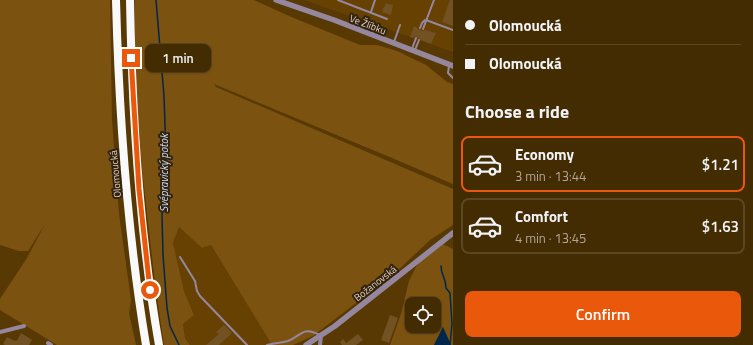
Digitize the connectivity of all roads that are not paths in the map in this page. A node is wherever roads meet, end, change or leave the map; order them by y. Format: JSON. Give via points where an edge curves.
{"nodes":[{"id":1,"x":116,"y":0,"type":"edge"},
{"id":2,"x":130,"y":0,"type":"edge"},
{"id":3,"x":276,"y":0,"type":"edge"},
{"id":4,"x":338,"y":0,"type":"edge"},
{"id":5,"x":375,"y":0,"type":"edge"},
{"id":6,"x":434,"y":0,"type":"edge"},
{"id":7,"x":371,"y":12,"type":"junction"},
{"id":8,"x":387,"y":19,"type":"dead end"},
{"id":9,"x":426,"y":20,"type":"junction"},
{"id":10,"x":400,"y":25,"type":"dead end"},
{"id":11,"x":421,"y":29,"type":"dead end"},
{"id":12,"x":453,"y":30,"type":"edge"},
{"id":13,"x":418,"y":39,"type":"dead end"},
{"id":14,"x":394,"y":43,"type":"junction"},
{"id":15,"x":413,"y":51,"type":"junction"},
{"id":16,"x":451,"y":65,"type":"edge"},
{"id":17,"x":453,"y":78,"type":"edge"},
{"id":18,"x":453,"y":233,"type":"edge"},
{"id":19,"x":180,"y":257,"type":"dead end"},
{"id":20,"x":24,"y":326,"type":"dead end"},
{"id":21,"x":0,"y":332,"type":"edge"},
{"id":22,"x":321,"y":336,"type":"junction"},
{"id":23,"x":146,"y":345,"type":"edge"},
{"id":24,"x":159,"y":345,"type":"edge"},
{"id":25,"x":247,"y":345,"type":"edge"},
{"id":26,"x":267,"y":345,"type":"edge"},
{"id":27,"x":306,"y":345,"type":"edge"},
{"id":28,"x":320,"y":345,"type":"edge"}],
"edges":[{"from":1,"to":23,"type":"highway","name":"Olomoucká","via":[[126,192]]},
{"from":2,"to":24,"type":"highway","via":[[131,73],[139,189],[146,262]]},
{"from":3,"to":14,"type":"street","name":"Ve Žlíbku"},
{"from":4,"to":7,"type":"lane"},
{"from":5,"to":7,"type":"lane"},
{"from":6,"to":9,"type":"lane"},
{"from":7,"to":8,"type":"lane"},
{"from":9,"to":11,"type":"lane"},
{"from":9,"to":12,"type":"lane"},
{"from":10,"to":14,"type":"lane"},
{"from":13,"to":15,"type":"lane"},
{"from":14,"to":15,"type":"street","name":"Ve Žlíbku"},
{"from":15,"to":16,"type":"street","name":"Ve Žlíbku"},
{"from":16,"to":17,"type":"lane","via":[[448,73]]},
{"from":18,"to":22,"type":"street","name":"Božanovská"},
{"from":19,"to":25,"type":"lane","via":[[195,281],[200,296]]},
{"from":20,"to":21,"type":"street"},
{"from":22,"to":26,"type":"lane","via":[[305,331],[288,341]]},
{"from":22,"to":27,"type":"street","name":"Božanovská"},
{"from":22,"to":28,"type":"street"}]}
